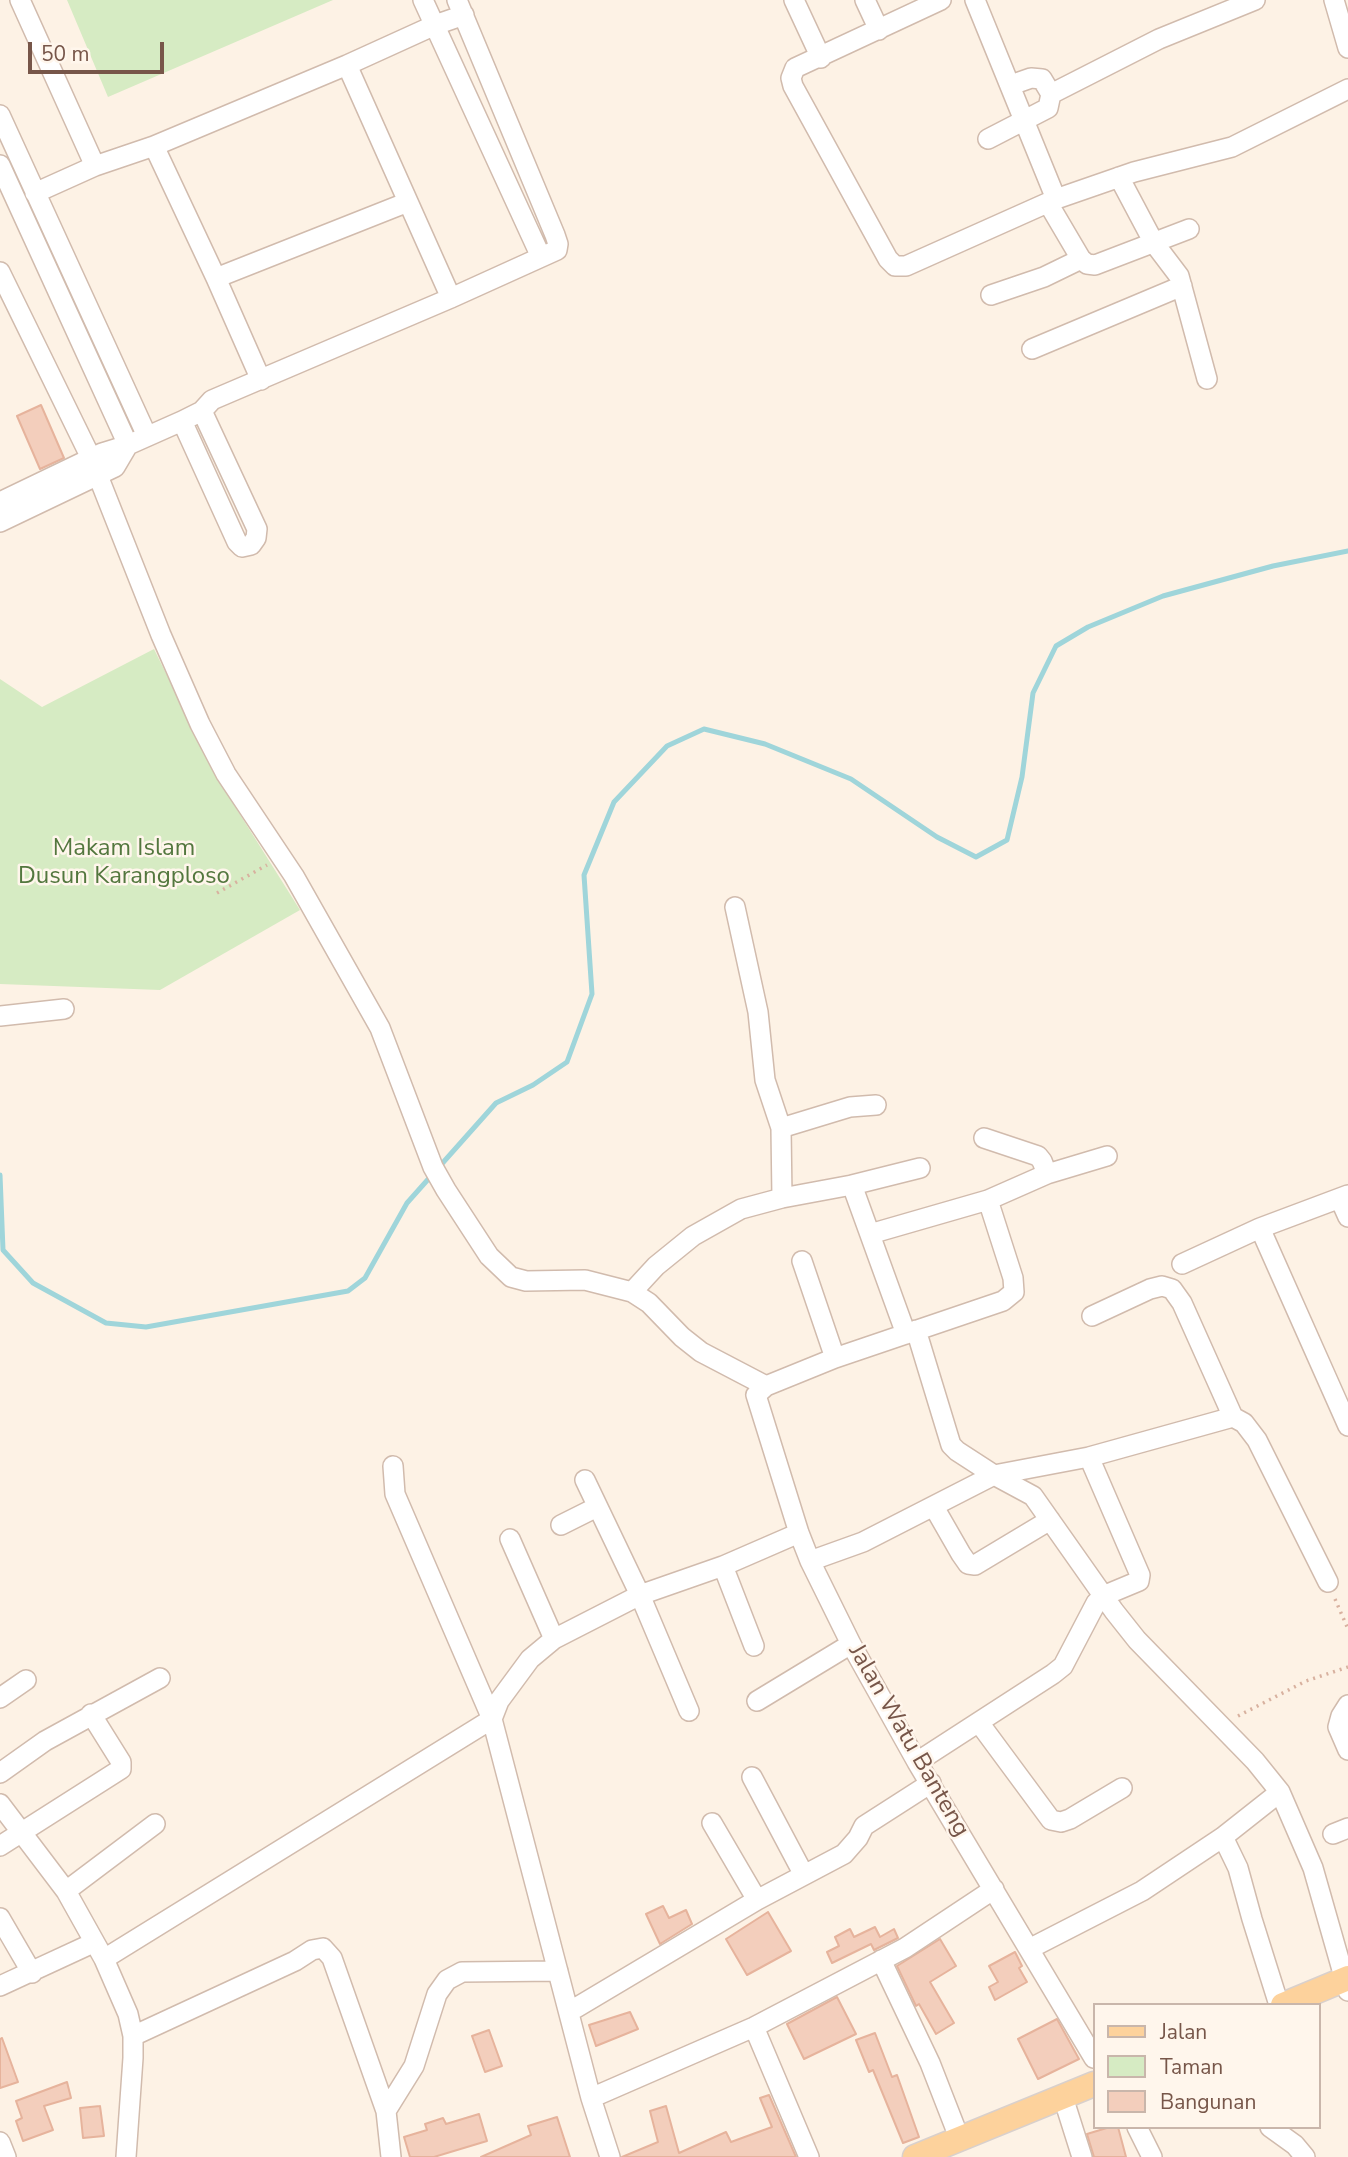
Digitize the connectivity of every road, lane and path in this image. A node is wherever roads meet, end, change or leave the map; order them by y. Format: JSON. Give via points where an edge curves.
{"nodes":[{"id":1,"x":20,"y":0,"type":"edge"},
{"id":2,"x":423,"y":0,"type":"edge"},
{"id":3,"x":794,"y":0,"type":"edge"},
{"id":4,"x":865,"y":0,"type":"edge"},
{"id":5,"x":975,"y":0,"type":"edge"},
{"id":6,"x":1255,"y":0,"type":"edge"},
{"id":7,"x":1334,"y":0,"type":"edge"},
{"id":8,"x":939,"y":1,"type":"edge"},
{"id":9,"x":460,"y":7,"type":"edge"},
{"id":10,"x":435,"y":25,"type":"junction"},
{"id":11,"x":879,"y":30,"type":"junction"},
{"id":12,"x":1348,"y":48,"type":"edge"},
{"id":13,"x":821,"y":58,"type":"junction"},
{"id":14,"x":347,"y":65,"type":"junction"},
{"id":15,"x":1011,"y":85,"type":"junction"},
{"id":16,"x":1348,"y":89,"type":"edge"},
{"id":17,"x":1051,"y":94,"type":"junction"},
{"id":18,"x":0,"y":115,"type":"edge"},
{"id":19,"x":1026,"y":120,"type":"junction"},
{"id":20,"x":988,"y":139,"type":"dead end"},
{"id":21,"x":154,"y":146,"type":"junction"},
{"id":22,"x":0,"y":165,"type":"edge"},
{"id":23,"x":95,"y":166,"type":"junction"},
{"id":24,"x":1119,"y":177,"type":"junction"},
{"id":25,"x":35,"y":193,"type":"junction"},
{"id":26,"x":1052,"y":201,"type":"junction"},
{"id":27,"x":408,"y":202,"type":"junction"},
{"id":28,"x":1189,"y":229,"type":"dead end"},
{"id":29,"x":1154,"y":243,"type":"junction"},
{"id":30,"x":541,"y":257,"type":"junction"},
{"id":31,"x":1081,"y":258,"type":"junction"},
{"id":32,"x":0,"y":272,"type":"edge"},
{"id":33,"x":216,"y":278,"type":"junction"},
{"id":34,"x":1182,"y":286,"type":"junction"},
{"id":35,"x":991,"y":295,"type":"dead end"},
{"id":36,"x":451,"y":298,"type":"junction"},
{"id":37,"x":1032,"y":349,"type":"dead end"},
{"id":38,"x":1207,"y":379,"type":"dead end"},
{"id":39,"x":261,"y":380,"type":"junction"},
{"id":40,"x":202,"y":411,"type":"junction"},
{"id":41,"x":182,"y":421,"type":"junction"},
{"id":42,"x":147,"y":436,"type":"junction"},
{"id":43,"x":128,"y":445,"type":"junction"},
{"id":44,"x":94,"y":467,"type":"junction"},
{"id":45,"x":0,"y":502,"type":"edge"},
{"id":46,"x":0,"y":522,"type":"edge"},
{"id":47,"x":282,"y":857,"type":"junction"},
{"id":48,"x":217,"y":893,"type":"dead end"},
{"id":49,"x":735,"y":907,"type":"dead end"},
{"id":50,"x":65,"y":1009,"type":"dead end"},
{"id":51,"x":0,"y":1016,"type":"edge"},
{"id":52,"x":876,"y":1105,"type":"dead end"},
{"id":53,"x":781,"y":1128,"type":"junction"},
{"id":54,"x":984,"y":1138,"type":"dead end"},
{"id":55,"x":1107,"y":1156,"type":"dead end"},
{"id":56,"x":920,"y":1168,"type":"dead end"},
{"id":57,"x":1047,"y":1174,"type":"junction"},
{"id":58,"x":852,"y":1185,"type":"junction"},
{"id":59,"x":1344,"y":1197,"type":"edge"},
{"id":60,"x":782,"y":1198,"type":"junction"},
{"id":61,"x":988,"y":1200,"type":"junction"},
{"id":62,"x":1348,"y":1217,"type":"edge"},
{"id":63,"x":1260,"y":1228,"type":"junction"},
{"id":64,"x":870,"y":1234,"type":"junction"},
{"id":65,"x":802,"y":1261,"type":"dead end"},
{"id":66,"x":1182,"y":1264,"type":"dead end"},
{"id":67,"x":632,"y":1293,"type":"junction"},
{"id":68,"x":1092,"y":1316,"type":"dead end"},
{"id":69,"x":911,"y":1332,"type":"junction"},
{"id":70,"x":835,"y":1358,"type":"junction"},
{"id":71,"x":760,"y":1396,"type":"junction"},
{"id":72,"x":1233,"y":1417,"type":"junction"},
{"id":73,"x":1348,"y":1426,"type":"edge"},
{"id":74,"x":1089,"y":1457,"type":"junction"},
{"id":75,"x":393,"y":1466,"type":"dead end"},
{"id":76,"x":989,"y":1478,"type":"junction"},
{"id":77,"x":585,"y":1480,"type":"dead end"},
{"id":78,"x":597,"y":1507,"type":"junction"},
{"id":79,"x":934,"y":1507,"type":"junction"},
{"id":80,"x":1047,"y":1522,"type":"junction"},
{"id":81,"x":561,"y":1525,"type":"dead end"},
{"id":82,"x":799,"y":1533,"type":"junction"},
{"id":83,"x":510,"y":1539,"type":"dead end"},
{"id":84,"x":810,"y":1561,"type":"junction"},
{"id":85,"x":723,"y":1566,"type":"junction"},
{"id":86,"x":1328,"y":1582,"type":"joint"},
{"id":87,"x":640,"y":1595,"type":"junction"},
{"id":88,"x":1100,"y":1599,"type":"junction"},
{"id":89,"x":1348,"y":1629,"type":"edge"},
{"id":90,"x":554,"y":1639,"type":"junction"},
{"id":91,"x":851,"y":1644,"type":"junction"},
{"id":92,"x":754,"y":1646,"type":"dead end"},
{"id":93,"x":1348,"y":1668,"type":"edge"},
{"id":94,"x":160,"y":1678,"type":"dead end"},
{"id":95,"x":26,"y":1680,"type":"dead end"},
{"id":96,"x":0,"y":1698,"type":"edge"},
{"id":97,"x":757,"y":1701,"type":"dead end"},
{"id":98,"x":1348,"y":1705,"type":"edge"},
{"id":99,"x":690,"y":1711,"type":"dead end"},
{"id":100,"x":92,"y":1714,"type":"junction"},
{"id":101,"x":492,"y":1719,"type":"junction"},
{"id":102,"x":980,"y":1724,"type":"junction"},
{"id":103,"x":1220,"y":1725,"type":"junction"},
{"id":104,"x":1348,"y":1750,"type":"edge"},
{"id":105,"x":917,"y":1762,"type":"junction"},
{"id":106,"x":0,"y":1773,"type":"edge"},
{"id":107,"x":752,"y":1777,"type":"dead end"},
{"id":108,"x":931,"y":1783,"type":"junction"},
{"id":109,"x":1122,"y":1788,"type":"dead end"},
{"id":110,"x":1273,"y":1796,"type":"junction"},
{"id":111,"x":0,"y":1804,"type":"edge"},
{"id":112,"x":155,"y":1824,"type":"dead end"},
{"id":113,"x":712,"y":1824,"type":"dead end"},
{"id":114,"x":20,"y":1832,"type":"junction"},
{"id":115,"x":1223,"y":1837,"type":"junction"},
{"id":116,"x":0,"y":1846,"type":"edge"},
{"id":117,"x":804,"y":1875,"type":"junction"},
{"id":118,"x":994,"y":1889,"type":"junction"},
{"id":119,"x":65,"y":1891,"type":"junction"},
{"id":120,"x":757,"y":1900,"type":"junction"},
{"id":121,"x":0,"y":1918,"type":"edge"},
{"id":122,"x":1029,"y":1949,"type":"junction"},
{"id":123,"x":99,"y":1951,"type":"junction"},
{"id":124,"x":881,"y":1960,"type":"junction"},
{"id":125,"x":558,"y":1971,"type":"junction"},
{"id":126,"x":32,"y":1973,"type":"junction"},
{"id":127,"x":1344,"y":1983,"type":"edge"},
{"id":128,"x":0,"y":1986,"type":"edge"},
{"id":129,"x":1280,"y":2003,"type":"edge"},
{"id":130,"x":1287,"y":2003,"type":"edge"},
{"id":131,"x":569,"y":2012,"type":"junction"},
{"id":132,"x":754,"y":2027,"type":"junction"},
{"id":133,"x":132,"y":2036,"type":"junction"},
{"id":134,"x":1092,"y":2055,"type":"edge"},
{"id":135,"x":1092,"y":2085,"type":"edge"},
{"id":136,"x":1063,"y":2097,"type":"junction"},
{"id":137,"x":590,"y":2098,"type":"junction"},
{"id":138,"x":386,"y":2111,"type":"junction"},
{"id":139,"x":1138,"y":2129,"type":"edge"},
{"id":140,"x":1273,"y":2129,"type":"edge"},
{"id":141,"x":960,"y":2140,"type":"junction"},
{"id":142,"x":0,"y":2142,"type":"edge"},
{"id":143,"x":6,"y":2157,"type":"edge"},
{"id":144,"x":126,"y":2157,"type":"edge"},
{"id":145,"x":391,"y":2157,"type":"edge"},
{"id":146,"x":610,"y":2157,"type":"edge"},
{"id":147,"x":808,"y":2157,"type":"edge"},
{"id":148,"x":918,"y":2157,"type":"edge"},
{"id":149,"x":1082,"y":2157,"type":"edge"},
{"id":150,"x":1152,"y":2157,"type":"edge"},
{"id":151,"x":1306,"y":2157,"type":"edge"}],
"edges":[{"from":1,"to":23,"type":"street"},
{"from":2,"to":10,"type":"street"},
{"from":3,"to":13,"type":"street"},
{"from":4,"to":11,"type":"street"},
{"from":5,"to":15,"type":"street"},
{"from":6,"to":17,"type":"street","via":[[1159,40]]},
{"from":7,"to":12,"type":"street"},
{"from":8,"to":11,"type":"street"},
{"from":9,"to":10,"type":"street"},
{"from":9,"to":30,"type":"street","via":[[558,244],[557,250]]},
{"from":10,"to":14,"type":"street"},
{"from":10,"to":30,"type":"street"},
{"from":11,"to":13,"type":"street"},
{"from":13,"to":26,"type":"street","via":[[795,68],[793,86],[895,266],[906,266]]},
{"from":14,"to":21,"type":"street"},
{"from":14,"to":27,"type":"street"},
{"from":15,"to":17,"type":"street","via":[[1042,79]]},
{"from":15,"to":19,"type":"street"},
{"from":16,"to":24,"type":"street","via":[[1232,147]]},
{"from":17,"to":19,"type":"street","via":[[1048,108]]},
{"from":18,"to":25,"type":"street"},
{"from":19,"to":20,"type":"street"},
{"from":19,"to":26,"type":"street"},
{"from":21,"to":23,"type":"street"},
{"from":21,"to":33,"type":"street"},
{"from":22,"to":43,"type":"street"},
{"from":23,"to":25,"type":"street"},
{"from":24,"to":26,"type":"street"},
{"from":24,"to":29,"type":"street"},
{"from":25,"to":42,"type":"street"},
{"from":26,"to":31,"type":"street"},
{"from":27,"to":33,"type":"street"},
{"from":27,"to":36,"type":"street"},
{"from":28,"to":29,"type":"street"},
{"from":29,"to":31,"type":"street","via":[[1095,265]]},
{"from":29,"to":34,"type":"street"},
{"from":30,"to":36,"type":"street"},
{"from":31,"to":35,"type":"street","via":[[1044,277]]},
{"from":32,"to":44,"type":"street"},
{"from":33,"to":39,"type":"street"},
{"from":34,"to":37,"type":"street"},
{"from":34,"to":38,"type":"street"},
{"from":36,"to":39,"type":"street"},
{"from":39,"to":40,"type":"street","via":[[212,400]]},
{"from":40,"to":41,"type":"street"},
{"from":40,"to":41,"type":"street","via":[[257,529],[251,545],[242,547],[237,542]]},
{"from":41,"to":42,"type":"street"},
{"from":42,"to":43,"type":"street"},
{"from":43,"to":44,"type":"street","via":[[115,467]]},
{"from":44,"to":45,"type":"street"},
{"from":44,"to":46,"type":"street"},
{"from":44,"to":47,"type":"street","via":[[200,724],[226,775]]},
{"from":47,"to":48,"type":"path"},
{"from":47,"to":67,"type":"street","via":[[380,1028],[433,1167],[489,1256],[511,1277],[526,1281],[585,1280]]},
{"from":49,"to":53,"type":"street","via":[[758,1012],[765,1080]]},
{"from":50,"to":51,"type":"street"},
{"from":52,"to":53,"type":"street","via":[[850,1107]]},
{"from":53,"to":60,"type":"street"},
{"from":54,"to":57,"type":"street","via":[[1038,1156]]},
{"from":55,"to":57,"type":"street"},
{"from":56,"to":58,"type":"street"},
{"from":57,"to":61,"type":"street"},
{"from":58,"to":60,"type":"street"},
{"from":58,"to":64,"type":"street"},
{"from":59,"to":62,"type":"street"},
{"from":59,"to":63,"type":"street"},
{"from":60,"to":67,"type":"street","via":[[741,1209],[693,1236]]},
{"from":61,"to":64,"type":"street"},
{"from":61,"to":69,"type":"street","via":[[1014,1292],[1003,1301]]},
{"from":63,"to":66,"type":"street"},
{"from":63,"to":73,"type":"street"},
{"from":64,"to":69,"type":"street"},
{"from":65,"to":70,"type":"street"},
{"from":67,"to":71,"type":"street"},
{"from":68,"to":72,"type":"street","via":[[1150,1289],[1172,1289]]},
{"from":69,"to":70,"type":"street"},
{"from":69,"to":76,"type":"street","via":[[951,1445]]},
{"from":70,"to":71,"type":"street"},
{"from":71,"to":82,"type":"street","name":"Jalan Watu Banteng"},
{"from":72,"to":74,"type":"street"},
{"from":72,"to":86,"type":"street","via":[[1257,1440]]},
{"from":74,"to":76,"type":"street"},
{"from":74,"to":88,"type":"street","via":[[1140,1575],[1133,1586]]},
{"from":75,"to":101,"type":"street","via":[[395,1494]]},
{"from":76,"to":79,"type":"street"},
{"from":76,"to":80,"type":"street","via":[[1033,1496]]},
{"from":77,"to":78,"type":"street"},
{"from":78,"to":81,"type":"street"},
{"from":78,"to":87,"type":"street"},
{"from":79,"to":80,"type":"street","via":[[968,1564],[975,1565]]},
{"from":79,"to":84,"type":"street","via":[[863,1542]]},
{"from":80,"to":88,"type":"street"},
{"from":82,"to":84,"type":"street","name":"Jalan Watu Banteng"},
{"from":82,"to":85,"type":"street"},
{"from":83,"to":90,"type":"street"},
{"from":84,"to":91,"type":"street","name":"Jalan Watu Banteng"},
{"from":85,"to":87,"type":"street"},
{"from":85,"to":92,"type":"street"},
{"from":86,"to":89,"type":"path"},
{"from":87,"to":90,"type":"street"},
{"from":87,"to":99,"type":"street"},
{"from":88,"to":102,"type":"street","via":[[1063,1666]]},
{"from":88,"to":103,"type":"street"},
{"from":90,"to":101,"type":"street","via":[[530,1659],[499,1701]]},
{"from":91,"to":97,"type":"street"},
{"from":91,"to":105,"type":"street","name":"Jalan Watu Banteng"},
{"from":93,"to":103,"type":"path","via":[[1306,1681]]},
{"from":94,"to":100,"type":"street"},
{"from":95,"to":96,"type":"street"},
{"from":98,"to":104,"type":"street","via":[[1338,1727]]},
{"from":100,"to":106,"type":"street"},
{"from":100,"to":114,"type":"street","via":[[121,1769]]},
{"from":101,"to":123,"type":"street"},
{"from":101,"to":125,"type":"street"},
{"from":102,"to":105,"type":"street"},
{"from":102,"to":109,"type":"street","via":[[1051,1820],[1070,1819]]},
{"from":103,"to":110,"type":"street","via":[[1255,1761]]},
{"from":105,"to":108,"type":"street","name":"Jalan Watu Banteng"},
{"from":107,"to":117,"type":"street"},
{"from":108,"to":117,"type":"street","via":[[864,1826],[845,1854]]},
{"from":108,"to":118,"type":"street","name":"Jalan Watu Banteng"},
{"from":110,"to":115,"type":"street"},
{"from":110,"to":127,"type":"street","via":[[1313,1868]]},
{"from":111,"to":114,"type":"street"},
{"from":112,"to":119,"type":"street"},
{"from":113,"to":120,"type":"street"},
{"from":114,"to":116,"type":"street"},
{"from":114,"to":119,"type":"street"},
{"from":115,"to":122,"type":"street","via":[[1142,1891]]},
{"from":115,"to":129,"type":"street","via":[[1238,1868]]},
{"from":117,"to":120,"type":"street"},
{"from":118,"to":122,"type":"street","name":"Jalan Watu Banteng"},
{"from":118,"to":124,"type":"street"},
{"from":119,"to":123,"type":"street"},
{"from":120,"to":131,"type":"street"},
{"from":121,"to":126,"type":"street"},
{"from":122,"to":134,"type":"street","name":"Jalan Watu Banteng"},
{"from":123,"to":126,"type":"street"},
{"from":123,"to":133,"type":"street","via":[[124,2004]]},
{"from":124,"to":132,"type":"street"},
{"from":124,"to":141,"type":"street"},
{"from":125,"to":131,"type":"street"},
{"from":125,"to":138,"type":"street","via":[[462,1972],[447,1980],[437,1994],[414,2066]]},
{"from":126,"to":128,"type":"street"},
{"from":127,"to":130,"type":"main road"},
{"from":131,"to":137,"type":"street"},
{"from":132,"to":137,"type":"street"},
{"from":132,"to":147,"type":"street"},
{"from":133,"to":138,"type":"street","via":[[323,1948],[332,1958]]},
{"from":133,"to":144,"type":"street"},
{"from":135,"to":136,"type":"main road"},
{"from":136,"to":141,"type":"main road"},
{"from":136,"to":149,"type":"street"},
{"from":137,"to":146,"type":"street"},
{"from":138,"to":145,"type":"street"},
{"from":139,"to":150,"type":"street"},
{"from":140,"to":151,"type":"street"},
{"from":141,"to":148,"type":"main road"},
{"from":142,"to":143,"type":"street"}]}
